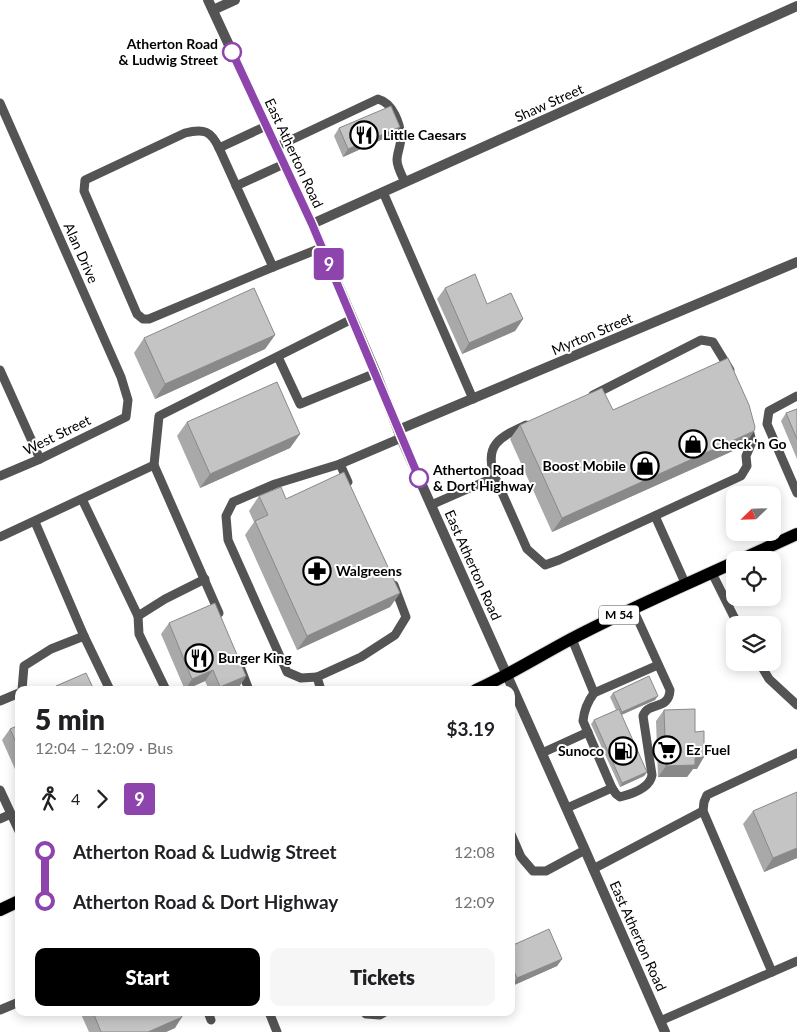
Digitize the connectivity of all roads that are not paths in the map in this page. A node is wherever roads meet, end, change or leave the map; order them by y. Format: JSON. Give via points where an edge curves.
{"nodes":[{"id":1,"x":235,"y":0,"type":"edge"},
{"id":2,"x":211,"y":5,"type":"edge"},
{"id":3,"x":797,"y":6,"type":"edge"},
{"id":4,"x":0,"y":102,"type":"edge"},
{"id":5,"x":266,"y":126,"type":"junction"},
{"id":6,"x":276,"y":147,"type":"junction"},
{"id":7,"x":219,"y":148,"type":"junction"},
{"id":8,"x":284,"y":164,"type":"junction"},
{"id":9,"x":405,"y":182,"type":"junction"},
{"id":10,"x":236,"y":186,"type":"junction"},
{"id":11,"x":383,"y":192,"type":"junction"},
{"id":12,"x":312,"y":224,"type":"junction"},
{"id":13,"x":322,"y":248,"type":"junction"},
{"id":14,"x":797,"y":262,"type":"edge"},
{"id":15,"x":273,"y":267,"type":"junction"},
{"id":16,"x":352,"y":318,"type":"junction"},
{"id":17,"x":278,"y":357,"type":"junction"},
{"id":18,"x":0,"y":370,"type":"edge"},
{"id":19,"x":376,"y":373,"type":"junction"},
{"id":20,"x":735,"y":382,"type":"edge"},
{"id":21,"x":588,"y":396,"type":"edge"},
{"id":22,"x":797,"y":396,"type":"edge"},
{"id":23,"x":473,"y":399,"type":"junction"},
{"id":24,"x":744,"y":414,"type":"edge"},
{"id":25,"x":126,"y":416,"type":"joint"},
{"id":26,"x":537,"y":420,"type":"edge"},
{"id":27,"x":399,"y":434,"type":"junction"},
{"id":28,"x":40,"y":459,"type":"junction"},
{"id":29,"x":340,"y":464,"type":"junction"},
{"id":30,"x":154,"y":465,"type":"junction"},
{"id":31,"x":0,"y":476,"type":"edge"},
{"id":32,"x":495,"y":477,"type":"junction"},
{"id":33,"x":352,"y":490,"type":"edge"},
{"id":34,"x":797,"y":493,"type":"edge"},
{"id":35,"x":82,"y":499,"type":"junction"},
{"id":36,"x":431,"y":505,"type":"junction"},
{"id":37,"x":654,"y":516,"type":"junction"},
{"id":38,"x":35,"y":522,"type":"junction"},
{"id":39,"x":797,"y":534,"type":"edge"},
{"id":40,"x":0,"y":537,"type":"edge"},
{"id":41,"x":760,"y":551,"type":"edge"},
{"id":42,"x":726,"y":566,"type":"edge"},
{"id":43,"x":712,"y":573,"type":"junction"},
{"id":44,"x":390,"y":576,"type":"edge"},
{"id":45,"x":205,"y":579,"type":"junction"},
{"id":46,"x":686,"y":585,"type":"junction"},
{"id":47,"x":633,"y":608,"type":"junction"},
{"id":48,"x":138,"y":616,"type":"junction"},
{"id":49,"x":734,"y":616,"type":"edge"},
{"id":50,"x":222,"y":621,"type":"edge"},
{"id":51,"x":84,"y":636,"type":"junction"},
{"id":52,"x":572,"y":639,"type":"junction"},
{"id":53,"x":238,"y":662,"type":"edge"},
{"id":54,"x":658,"y":665,"type":"junction"},
{"id":55,"x":764,"y":671,"type":"edge"},
{"id":56,"x":507,"y":676,"type":"junction"},
{"id":57,"x":317,"y":677,"type":"junction"},
{"id":58,"x":22,"y":686,"type":"edge"},
{"id":59,"x":108,"y":686,"type":"edge"},
{"id":60,"x":164,"y":686,"type":"edge"},
{"id":61,"x":247,"y":686,"type":"edge"},
{"id":62,"x":320,"y":686,"type":"edge"},
{"id":63,"x":485,"y":686,"type":"edge"},
{"id":64,"x":512,"y":686,"type":"edge"},
{"id":65,"x":594,"y":693,"type":"junction"},
{"id":66,"x":515,"y":694,"type":"edge"},
{"id":67,"x":15,"y":695,"type":"edge"},
{"id":68,"x":0,"y":701,"type":"edge"},
{"id":69,"x":797,"y":705,"type":"edge"},
{"id":70,"x":588,"y":732,"type":"junction"},
{"id":71,"x":797,"y":752,"type":"edge"},
{"id":72,"x":542,"y":753,"type":"junction"},
{"id":73,"x":612,"y":788,"type":"junction"},
{"id":74,"x":0,"y":790,"type":"edge"},
{"id":75,"x":566,"y":808,"type":"junction"},
{"id":76,"x":703,"y":810,"type":"junction"},
{"id":77,"x":11,"y":814,"type":"junction"},
{"id":78,"x":0,"y":819,"type":"edge"},
{"id":79,"x":15,"y":822,"type":"edge"},
{"id":80,"x":515,"y":843,"type":"edge"},
{"id":81,"x":585,"y":850,"type":"junction"},
{"id":82,"x":594,"y":869,"type":"junction"},
{"id":83,"x":15,"y":904,"type":"edge"},
{"id":84,"x":0,"y":910,"type":"edge"},
{"id":85,"x":797,"y":961,"type":"edge"},
{"id":86,"x":772,"y":972,"type":"junction"},
{"id":87,"x":15,"y":1004,"type":"edge"},
{"id":88,"x":0,"y":1010,"type":"edge"},
{"id":89,"x":270,"y":1016,"type":"edge"},
{"id":90,"x":660,"y":1021,"type":"junction"},
{"id":91,"x":274,"y":1031,"type":"edge"},
{"id":92,"x":665,"y":1032,"type":"edge"}],
"edges":[{"from":1,"to":2,"type":"street"},
{"from":2,"to":5,"type":"street","name":"East Atherton Road"},
{"from":3,"to":9,"type":"street","name":"Shaw Street"},
{"from":4,"to":25,"type":"lane","name":"Alan Drive","via":[[121,377],[128,400]]},
{"from":5,"to":6,"type":"street","name":"East Atherton Road"},
{"from":5,"to":7,"type":"lane"},
{"from":6,"to":8,"type":"street","name":"East Atherton Road"},
{"from":6,"to":9,"type":"lane","via":[[378,99],[392,110],[398,122],[401,139],[397,161]]},
{"from":7,"to":10,"type":"lane"},
{"from":7,"to":15,"type":"lane","via":[[213,136],[205,131],[194,131],[85,180],[84,192],[137,314],[149,320]]},
{"from":8,"to":10,"type":"lane"},
{"from":8,"to":12,"type":"street","name":"East Atherton Road"},
{"from":9,"to":11,"type":"street","name":"Shaw Street"},
{"from":10,"to":15,"type":"lane"},
{"from":11,"to":12,"type":"street","name":"Shaw Street"},
{"from":11,"to":23,"type":"lane"},
{"from":12,"to":13,"type":"street","name":"East Atherton Road"},
{"from":13,"to":15,"type":"lane"},
{"from":13,"to":16,"type":"street","name":"East Atherton Road"},
{"from":14,"to":23,"type":"street","name":"Myrton Street"},
{"from":16,"to":17,"type":"lane"},
{"from":16,"to":19,"type":"street","name":"East Atherton Road"},
{"from":17,"to":19,"type":"lane","via":[[300,404]]},
{"from":17,"to":30,"type":"lane","via":[[159,416]]},
{"from":18,"to":28,"type":"lane"},
{"from":19,"to":27,"type":"street","name":"East Atherton Road"},
{"from":20,"to":21,"type":"lane","via":[[713,342],[701,340]]},
{"from":22,"to":34,"type":"lane","via":[[769,411],[767,424]]},
{"from":23,"to":27,"type":"street","name":"Myrton Street"},
{"from":24,"to":37,"type":"lane","via":[[752,442],[746,456],[747,466],[741,476]]},
{"from":25,"to":28,"type":"lane","name":"West Street"},
{"from":26,"to":32,"type":"lane","via":[[503,435],[491,449],[491,467]]},
{"from":27,"to":29,"type":"lane"},
{"from":27,"to":36,"type":"street","name":"East Atherton Road"},
{"from":28,"to":31,"type":"lane","name":"West Street"},
{"from":29,"to":33,"type":"lane"},
{"from":29,"to":57,"type":"lane","via":[[275,484],[233,502],[226,516],[228,540],[287,672],[301,678]]},
{"from":30,"to":35,"type":"lane"},
{"from":30,"to":45,"type":"lane"},
{"from":32,"to":36,"type":"lane"},
{"from":32,"to":37,"type":"lane","via":[[528,548],[544,565]]},
{"from":35,"to":38,"type":"lane"},
{"from":35,"to":48,"type":"lane"},
{"from":36,"to":56,"type":"street","name":"East Atherton Road"},
{"from":37,"to":46,"type":"lane"},
{"from":38,"to":40,"type":"lane"},
{"from":38,"to":51,"type":"lane"},
{"from":39,"to":41,"type":"main road"},
{"from":42,"to":43,"type":"main road","number":"M 54"},
{"from":43,"to":46,"type":"main road","number":"M 54"},
{"from":43,"to":49,"type":"lane"},
{"from":44,"to":57,"type":"lane","via":[[406,617],[395,635],[360,657]]},
{"from":45,"to":48,"type":"lane","via":[[165,598]]},
{"from":45,"to":50,"type":"lane"},
{"from":46,"to":47,"type":"main road","number":"M 54"},
{"from":47,"to":52,"type":"main road","number":"M 54"},
{"from":47,"to":54,"type":"lane"},
{"from":48,"to":60,"type":"lane","via":[[139,634]]},
{"from":51,"to":58,"type":"lane","via":[[24,666]]},
{"from":51,"to":59,"type":"lane"},
{"from":52,"to":56,"type":"main road","number":"M 54"},
{"from":52,"to":65,"type":"lane"},
{"from":53,"to":61,"type":"lane"},
{"from":54,"to":65,"type":"lane"},
{"from":54,"to":73,"type":"lane","via":[[670,696],[643,716],[652,779],[649,785],[620,797]]},
{"from":55,"to":69,"type":"lane"},
{"from":56,"to":63,"type":"main road","number":"M 54"},
{"from":56,"to":64,"type":"street","name":"East Atherton Road"},
{"from":57,"to":62,"type":"lane"},
{"from":65,"to":70,"type":"lane","via":[[584,712],[583,721]]},
{"from":66,"to":72,"type":"street","name":"East Atherton Road"},
{"from":67,"to":68,"type":"lane"},
{"from":70,"to":72,"type":"lane"},
{"from":70,"to":73,"type":"lane"},
{"from":71,"to":76,"type":"lane","via":[[707,795]]},
{"from":72,"to":75,"type":"street","name":"East Atherton Road"},
{"from":73,"to":75,"type":"lane"},
{"from":74,"to":77,"type":"lane"},
{"from":75,"to":81,"type":"street","name":"East Atherton Road"},
{"from":76,"to":82,"type":"lane"},
{"from":76,"to":86,"type":"lane"},
{"from":77,"to":78,"type":"lane"},
{"from":77,"to":79,"type":"lane"},
{"from":80,"to":81,"type":"lane","via":[[521,857],[533,870],[546,870]]},
{"from":81,"to":82,"type":"street","name":"East Atherton Road"},
{"from":82,"to":90,"type":"street","name":"East Atherton Road"},
{"from":83,"to":84,"type":"main road"},
{"from":85,"to":86,"type":"lane"},
{"from":86,"to":90,"type":"lane"},
{"from":87,"to":88,"type":"lane"},
{"from":89,"to":91,"type":"lane"},
{"from":90,"to":92,"type":"street","name":"East Atherton Road"}]}
